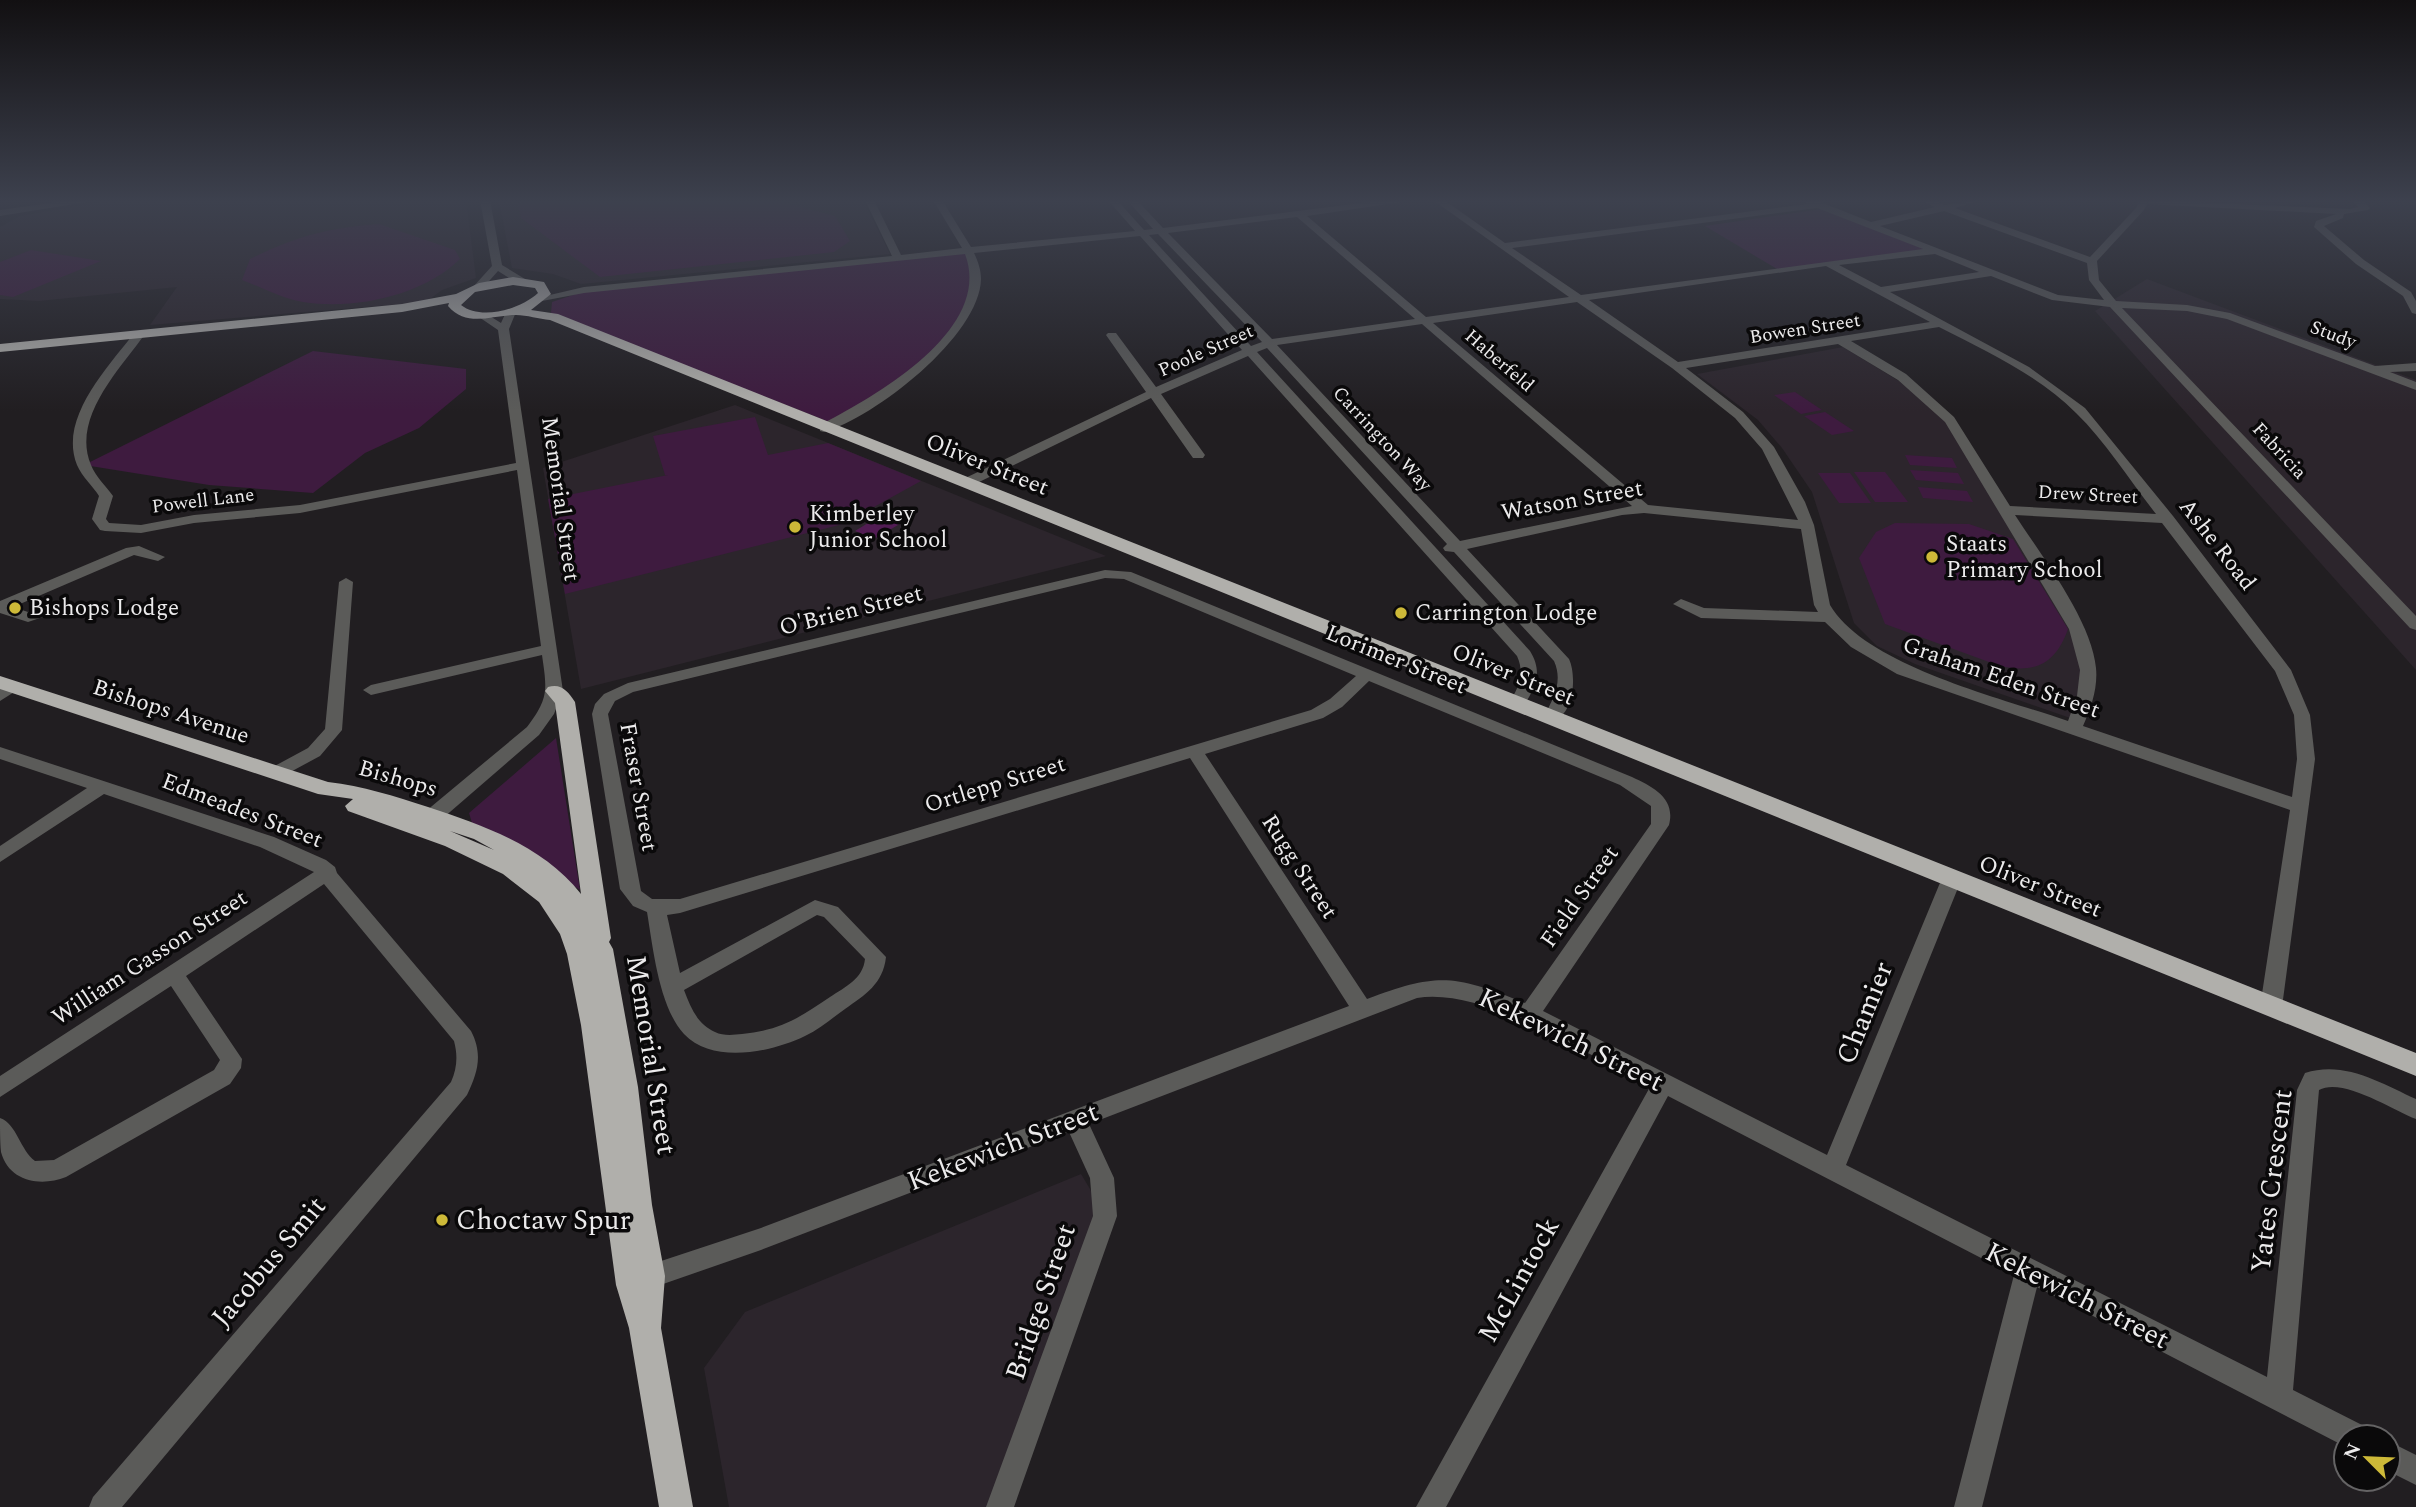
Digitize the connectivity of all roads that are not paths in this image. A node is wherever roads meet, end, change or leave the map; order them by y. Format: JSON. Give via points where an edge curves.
{"nodes":[{"id":1,"x":493,"y":270,"type":"edge"},
{"id":2,"x":504,"y":270,"type":"edge"},
{"id":3,"x":777,"y":270,"type":"edge"},
{"id":4,"x":973,"y":270,"type":"edge"},
{"id":5,"x":1176,"y":270,"type":"edge"},
{"id":6,"x":1199,"y":270,"type":"edge"},
{"id":7,"x":1365,"y":270,"type":"edge"},
{"id":8,"x":1536,"y":270,"type":"edge"},
{"id":9,"x":1779,"y":270,"type":"edge"},
{"id":10,"x":1842,"y":270,"type":"edge"},
{"id":11,"x":1983,"y":270,"type":"edge"},
{"id":12,"x":2093,"y":270,"type":"edge"},
{"id":13,"x":2373,"y":270,"type":"edge"},
{"id":14,"x":1990,"y":273,"type":"junction"},
{"id":15,"x":522,"y":281,"type":"junction"},
{"id":16,"x":478,"y":287,"type":"junction"},
{"id":17,"x":1880,"y":291,"type":"junction"},
{"id":18,"x":2415,"y":295,"type":"edge"},
{"id":19,"x":541,"y":296,"type":"junction"},
{"id":20,"x":1579,"y":300,"type":"junction"},
{"id":21,"x":457,"y":303,"type":"junction"},
{"id":22,"x":2113,"y":304,"type":"junction"},
{"id":23,"x":513,"y":311,"type":"junction"},
{"id":24,"x":481,"y":316,"type":"junction"},
{"id":25,"x":553,"y":317,"type":"junction"},
{"id":26,"x":1426,"y":322,"type":"junction"},
{"id":27,"x":1939,"y":324,"type":"junction"},
{"id":28,"x":503,"y":330,"type":"junction"},
{"id":29,"x":139,"y":334,"type":"junction"},
{"id":30,"x":1112,"y":335,"type":"dead end"},
{"id":31,"x":1842,"y":341,"type":"junction"},
{"id":32,"x":1269,"y":343,"type":"junction"},
{"id":33,"x":0,"y":348,"type":"edge"},
{"id":34,"x":1248,"y":350,"type":"junction"},
{"id":35,"x":1675,"y":366,"type":"junction"},
{"id":36,"x":2416,"y":367,"type":"edge"},
{"id":37,"x":2375,"y":370,"type":"junction"},
{"id":38,"x":2416,"y":386,"type":"edge"},
{"id":39,"x":1153,"y":393,"type":"junction"},
{"id":40,"x":824,"y":428,"type":"junction"},
{"id":41,"x":1198,"y":455,"type":"dead end"},
{"id":42,"x":524,"y":465,"type":"junction"},
{"id":43,"x":966,"y":483,"type":"junction"},
{"id":44,"x":1644,"y":509,"type":"junction"},
{"id":45,"x":2006,"y":510,"type":"junction"},
{"id":46,"x":2168,"y":519,"type":"junction"},
{"id":47,"x":1807,"y":525,"type":"junction"},
{"id":48,"x":1457,"y":547,"type":"junction"},
{"id":49,"x":1429,"y":552,"type":"junction"},
{"id":50,"x":158,"y":557,"type":"dead end"},
{"id":51,"x":1105,"y":573,"type":"joint"},
{"id":52,"x":346,"y":582,"type":"dead end"},
{"id":53,"x":1681,"y":604,"type":"dead end"},
{"id":54,"x":0,"y":608,"type":"edge"},
{"id":55,"x":70,"y":611,"type":"dead end"},
{"id":56,"x":1829,"y":617,"type":"junction"},
{"id":57,"x":2416,"y":625,"type":"edge"},
{"id":58,"x":549,"y":649,"type":"junction"},
{"id":59,"x":1368,"y":673,"type":"junction"},
{"id":60,"x":5,"y":688,"type":"edge"},
{"id":61,"x":372,"y":690,"type":"dead end"},
{"id":62,"x":555,"y":691,"type":"junction"},
{"id":63,"x":609,"y":697,"type":"joint"},
{"id":64,"x":1517,"y":702,"type":"junction"},
{"id":65,"x":1552,"y":716,"type":"junction"},
{"id":66,"x":2074,"y":728,"type":"junction"},
{"id":67,"x":1194,"y":751,"type":"junction"},
{"id":68,"x":0,"y":753,"type":"edge"},
{"id":69,"x":277,"y":772,"type":"junction"},
{"id":70,"x":104,"y":786,"type":"junction"},
{"id":71,"x":327,"y":789,"type":"joint"},
{"id":72,"x":1662,"y":806,"type":"joint"},
{"id":73,"x":2298,"y":806,"type":"junction"},
{"id":74,"x":436,"y":826,"type":"junction"},
{"id":75,"x":0,"y":855,"type":"edge"},
{"id":76,"x":328,"y":872,"type":"junction"},
{"id":77,"x":1952,"y":878,"type":"junction"},
{"id":78,"x":656,"y":909,"type":"junction"},
{"id":79,"x":601,"y":949,"type":"junction"},
{"id":80,"x":174,"y":974,"type":"junction"},
{"id":81,"x":674,"y":986,"type":"junction"},
{"id":82,"x":2271,"y":1007,"type":"junction"},
{"id":83,"x":1363,"y":1010,"type":"junction"},
{"id":84,"x":1529,"y":1014,"type":"junction"},
{"id":85,"x":469,"y":1052,"type":"joint"},
{"id":86,"x":2416,"y":1065,"type":"edge"},
{"id":87,"x":1663,"y":1084,"type":"junction"},
{"id":88,"x":0,"y":1088,"type":"edge"},
{"id":89,"x":2416,"y":1110,"type":"edge"},
{"id":90,"x":1074,"y":1119,"type":"junction"},
{"id":91,"x":0,"y":1128,"type":"edge"},
{"id":92,"x":1832,"y":1171,"type":"junction"},
{"id":93,"x":2028,"y":1271,"type":"junction"},
{"id":94,"x":640,"y":1280,"type":"junction"},
{"id":95,"x":2279,"y":1397,"type":"junction"},
{"id":96,"x":2332,"y":1425,"type":"edge"},
{"id":97,"x":103,"y":1507,"type":"edge"},
{"id":98,"x":676,"y":1507,"type":"edge"},
{"id":99,"x":1000,"y":1507,"type":"edge"},
{"id":100,"x":1430,"y":1507,"type":"edge"},
{"id":101,"x":1968,"y":1507,"type":"edge"}],
"edges":[{"from":1,"to":16,"type":"street"},
{"from":2,"to":15,"type":"street"},
{"from":3,"to":19,"type":"street"},
{"from":4,"to":40,"type":"street","via":[[976,284],[965,312],[921,365]]},
{"from":5,"to":34,"type":"street","name":"Carrington Way"},
{"from":6,"to":32,"type":"street","name":"Carrington Way"},
{"from":7,"to":26,"type":"street","name":"Haberfeld"},
{"from":8,"to":20,"type":"street","name":"Graham Eden Street"},
{"from":9,"to":20,"type":"street","name":"Poole Street"},
{"from":10,"to":17,"type":"street","name":"Ashe Road"},
{"from":11,"to":14,"type":"street","name":"Study"},
{"from":12,"to":22,"type":"street","name":"Fabricia","via":[[2094,280]]},
{"from":13,"to":18,"type":"street"},
{"from":14,"to":17,"type":"street"},
{"from":14,"to":22,"type":"street","name":"Study","via":[[2056,298]]},
{"from":15,"to":16,"type":"highway"},
{"from":15,"to":19,"type":"highway"},
{"from":16,"to":21,"type":"highway"},
{"from":17,"to":27,"type":"street","name":"Ashe Road"},
{"from":19,"to":23,"type":"highway"},
{"from":19,"to":25,"type":"highway","name":"Oliver Street"},
{"from":20,"to":26,"type":"street","name":"Poole Street"},
{"from":20,"to":35,"type":"street","name":"Graham Eden Street"},
{"from":21,"to":24,"type":"highway"},
{"from":21,"to":29,"type":"highway"},
{"from":22,"to":37,"type":"street","name":"Study","via":[[2187,308],[2230,316]]},
{"from":22,"to":57,"type":"street","name":"Fabricia"},
{"from":23,"to":24,"type":"highway"},
{"from":23,"to":25,"type":"highway","name":"Oliver Street"},
{"from":23,"to":28,"type":"street"},
{"from":24,"to":28,"type":"street"},
{"from":25,"to":40,"type":"highway","name":"Oliver Street"},
{"from":26,"to":32,"type":"street","name":"Poole Street"},
{"from":26,"to":44,"type":"street","name":"Haberfeld"},
{"from":27,"to":31,"type":"street","name":"Bowen Street"},
{"from":27,"to":46,"type":"street","name":"Ashe Road","via":[[2059,392],[2081,411]]},
{"from":28,"to":42,"type":"street","name":"Memorial Street"},
{"from":29,"to":33,"type":"highway"},
{"from":29,"to":42,"type":"street","name":"Powell Lane","via":[[88,410],[80,435],[85,466],[106,496],[99,519],[105,527],[141,529],[300,509]]},
{"from":30,"to":39,"type":"street"},
{"from":31,"to":35,"type":"street","name":"Bowen Street"},
{"from":31,"to":45,"type":"street","via":[[1902,377],[1941,410]]},
{"from":32,"to":34,"type":"street","name":"Poole Street"},
{"from":32,"to":48,"type":"street","name":"Carrington Way"},
{"from":34,"to":39,"type":"street","name":"Poole Street"},
{"from":34,"to":49,"type":"street","name":"Carrington Way"},
{"from":35,"to":47,"type":"street","name":"Graham Eden Street","via":[[1739,415],[1768,447],[1791,485]]},
{"from":36,"to":37,"type":"street"},
{"from":37,"to":38,"type":"street","name":"Study"},
{"from":39,"to":41,"type":"street"},
{"from":39,"to":43,"type":"street","name":"Poole Street"},
{"from":40,"to":43,"type":"highway","name":"Oliver Street"},
{"from":42,"to":58,"type":"street","name":"Memorial Street"},
{"from":43,"to":64,"type":"highway","name":"Oliver Street"},
{"from":44,"to":47,"type":"street","name":"Watson Street"},
{"from":44,"to":48,"type":"street","name":"Watson Street"},
{"from":45,"to":46,"type":"street","name":"Drew Street"},
{"from":45,"to":66,"type":"street","via":[[2084,641],[2090,669],[2087,697]]},
{"from":46,"to":73,"type":"street","name":"Ashe Road","via":[[2262,640],[2293,691],[2306,739]]},
{"from":47,"to":56,"type":"street","name":"Graham Eden Street","via":[[1822,605]]},
{"from":48,"to":49,"type":"street","name":"Watson Street"},
{"from":48,"to":65,"type":"street","name":"Carrington Way","via":[[1565,666],[1568,682]]},
{"from":49,"to":64,"type":"street","name":"Carrington Way","via":[[1524,654],[1531,678]]},
{"from":50,"to":54,"type":"street","via":[[131,551]]},
{"from":51,"to":59,"type":"street","name":"Lorimer Street","via":[[1130,576]]},
{"from":51,"to":63,"type":"street","name":"O'Brien Street","via":[[628,688]]},
{"from":52,"to":69,"type":"street","via":[[333,730],[314,752]]},
{"from":53,"to":56,"type":"street","via":[[1701,613]]},
{"from":54,"to":55,"type":"street","via":[[28,617],[54,608]]},
{"from":56,"to":66,"type":"street","name":"Graham Eden Street","via":[[1857,644],[1903,670]]},
{"from":58,"to":61,"type":"street"},
{"from":58,"to":62,"type":"street","name":"Memorial Street"},
{"from":59,"to":67,"type":"street","name":"Ortlepp Street","via":[[1317,715]]},
{"from":59,"to":72,"type":"street","name":"Lorimer Street","via":[[1626,781]]},
{"from":60,"to":69,"type":"highway","name":"Bishops Avenue"},
{"from":62,"to":74,"type":"street","via":[[533,732]]},
{"from":62,"to":79,"type":"highway","via":[[567,711]]},
{"from":63,"to":78,"type":"street","name":"Fraser Street","via":[[600,714],[630,889],[635,898]]},
{"from":64,"to":65,"type":"highway","name":"Oliver Street"},
{"from":65,"to":77,"type":"highway","name":"Oliver Street"},
{"from":66,"to":73,"type":"street","name":"Graham Eden Street"},
{"from":67,"to":78,"type":"street","name":"Ortlepp Street","via":[[680,906]]},
{"from":67,"to":83,"type":"street","name":"Rugg Street"},
{"from":68,"to":70,"type":"street","name":"Edmeades Street"},
{"from":69,"to":71,"type":"highway","name":"Bishops Avenue"},
{"from":70,"to":75,"type":"street"},
{"from":70,"to":76,"type":"street","name":"Edmeades Street","via":[[267,842]]},
{"from":71,"to":74,"type":"highway","name":"Bishops","via":[[348,803]]},
{"from":72,"to":84,"type":"street","name":"Field Street","via":[[1660,825]]},
{"from":73,"to":82,"type":"street","name":"Ashe Road"},
{"from":74,"to":79,"type":"highway","name":"Memorial Street","via":[[510,847],[541,867],[576,905]]},
{"from":74,"to":94,"type":"highway","name":"Memorial Street","via":[[535,886],[571,932],[594,1025]]},
{"from":76,"to":80,"type":"street","name":"William Gasson Street"},
{"from":76,"to":85,"type":"street","name":"Edmeades Street","via":[[463,1037]]},
{"from":77,"to":82,"type":"highway","name":"Oliver Street"},
{"from":77,"to":92,"type":"street","name":"Chamier"},
{"from":78,"to":81,"type":"street"},
{"from":79,"to":94,"type":"highway","name":"Memorial Street","via":[[625,1087]]},
{"from":80,"to":88,"type":"street","name":"William Gasson Street"},
{"from":80,"to":91,"type":"street","via":[[231,1059],[222,1077],[58,1170],[29,1172],[16,1159]]},
{"from":81,"to":81,"type":"street","via":[[691,1027],[704,1036],[719,1043],[759,1040],[797,1030],[853,992],[872,976],[876,957],[831,912],[815,907]]},
{"from":82,"to":86,"type":"highway","name":"Oliver Street"},
{"from":83,"to":84,"type":"street","name":"Kekewich Street","via":[[1431,986],[1454,987]]},
{"from":83,"to":90,"type":"street","name":"Kekewich Street"},
{"from":84,"to":87,"type":"street","name":"Kekewich Street"},
{"from":85,"to":97,"type":"street","name":"Jacobus Smit","via":[[468,1069],[439,1112]]},
{"from":87,"to":92,"type":"street","name":"Kekewich Street"},
{"from":87,"to":100,"type":"street","name":"McLintock"},
{"from":89,"to":95,"type":"street","name":"Yates Crescent","via":[[2344,1079],[2326,1076],[2313,1080],[2308,1090]]},
{"from":90,"to":94,"type":"street","name":"Kekewich Street","via":[[761,1239]]},
{"from":90,"to":99,"type":"street","name":"Bridge Street","via":[[1105,1182],[1105,1216]]},
{"from":92,"to":93,"type":"street","name":"Kekewich Street"},
{"from":93,"to":95,"type":"street","name":"Kekewich Street"},
{"from":93,"to":101,"type":"street"},
{"from":94,"to":98,"type":"highway","name":"Memorial Street"},
{"from":95,"to":96,"type":"street","name":"Kekewich Street"}]}
